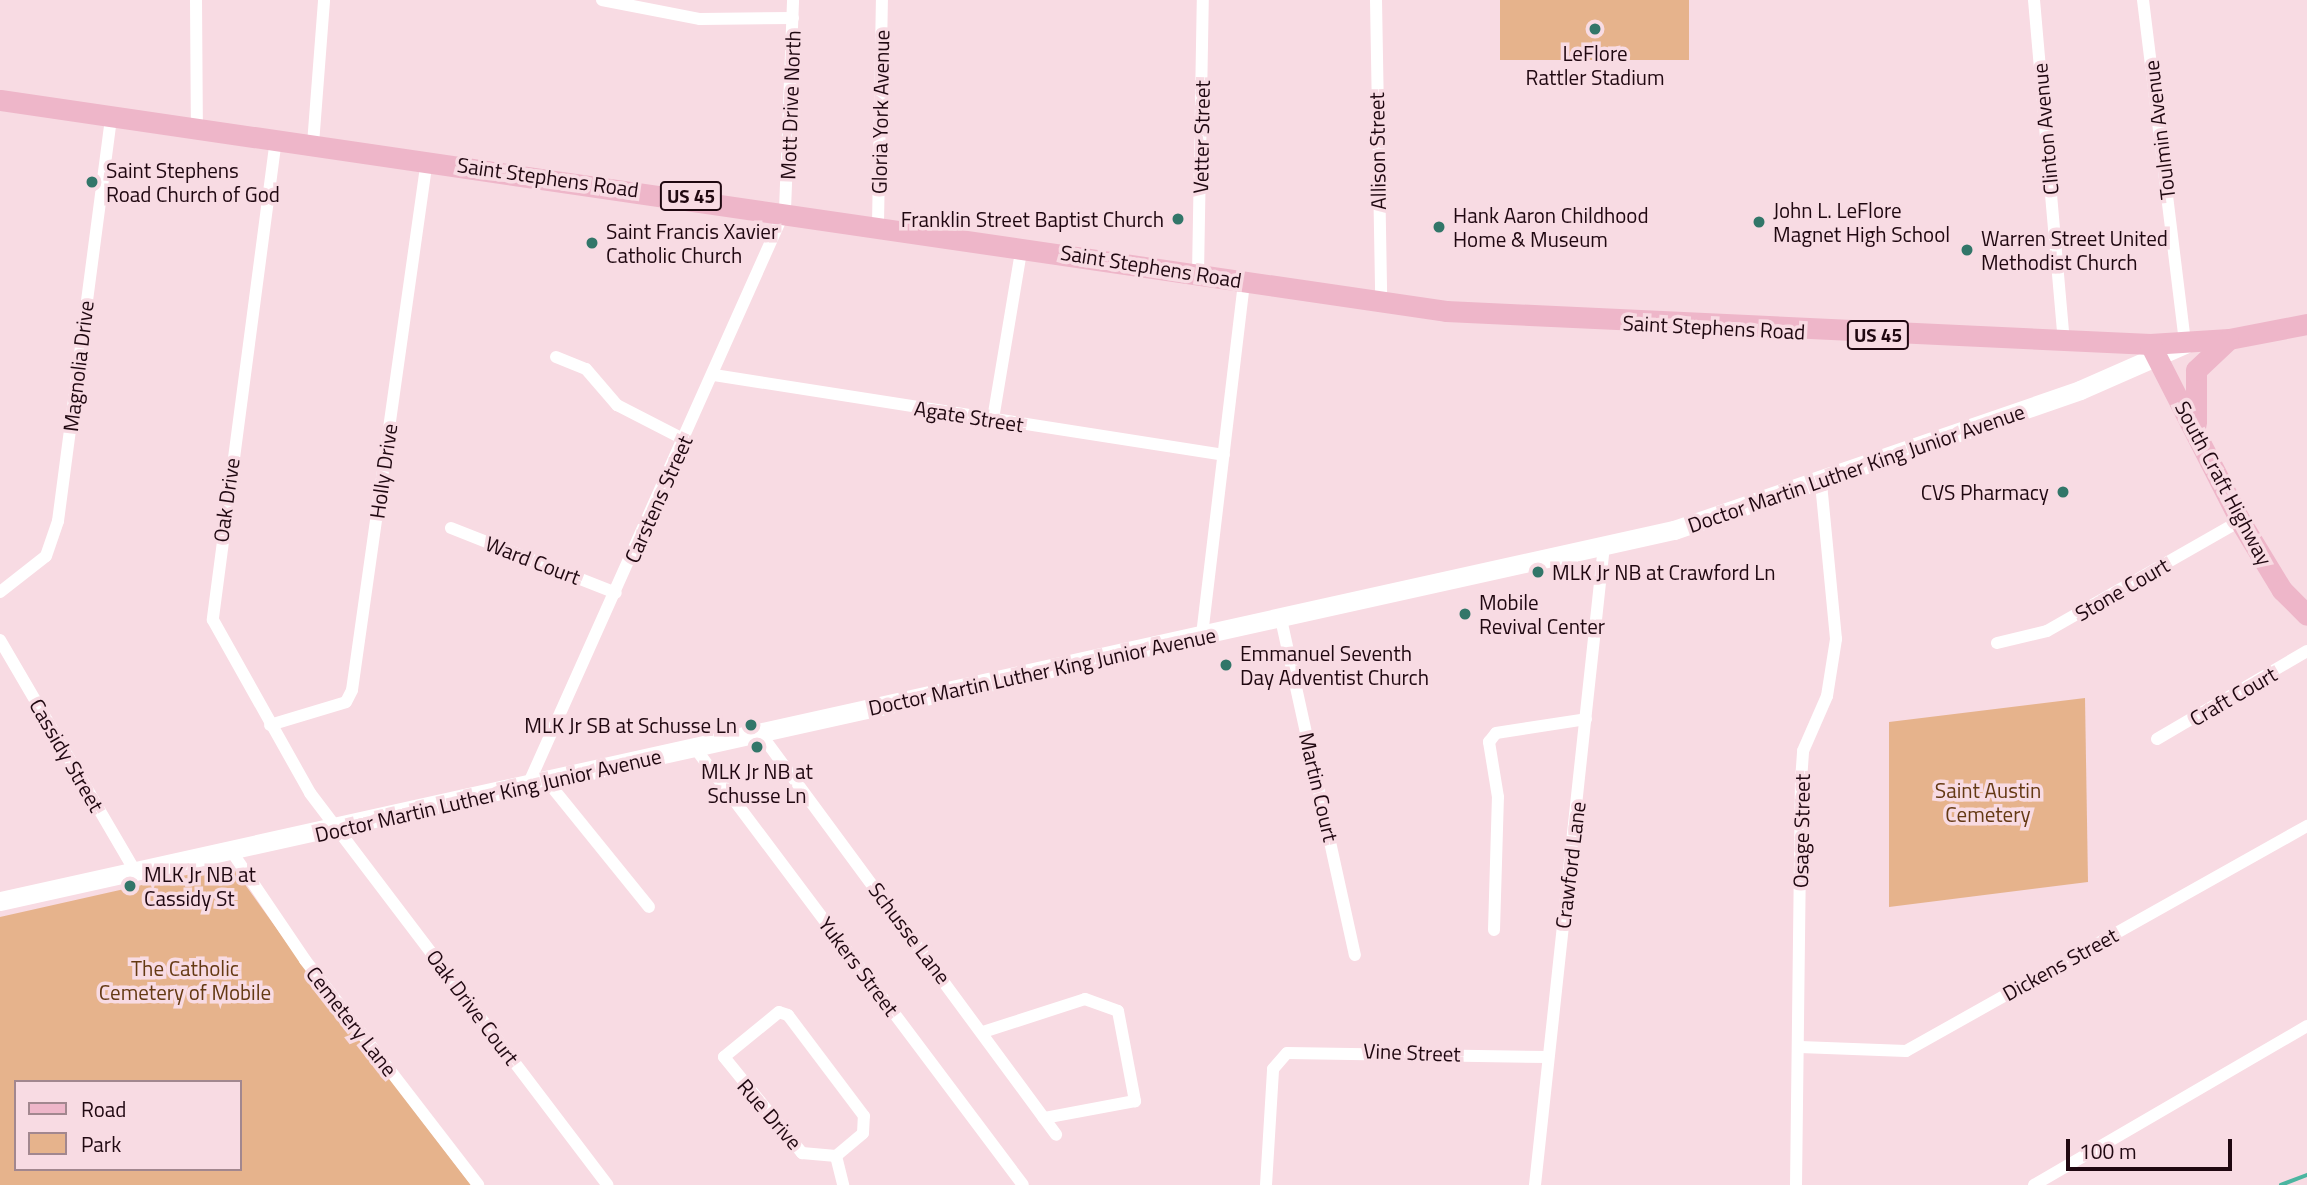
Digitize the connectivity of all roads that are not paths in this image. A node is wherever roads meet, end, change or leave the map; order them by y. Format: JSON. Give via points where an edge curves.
{"nodes":[{"id":1,"x":196,"y":0,"type":"edge"},
{"id":2,"x":324,"y":0,"type":"edge"},
{"id":3,"x":602,"y":0,"type":"edge"},
{"id":4,"x":793,"y":0,"type":"edge"},
{"id":5,"x":882,"y":0,"type":"edge"},
{"id":6,"x":1203,"y":0,"type":"edge"},
{"id":7,"x":1376,"y":0,"type":"edge"},
{"id":8,"x":2034,"y":0,"type":"edge"},
{"id":9,"x":2143,"y":0,"type":"edge"},
{"id":10,"x":629,"y":2,"type":"edge"},
{"id":11,"x":793,"y":18,"type":"junction"},
{"id":12,"x":0,"y":100,"type":"edge"},
{"id":13,"x":111,"y":116,"type":"junction"},
{"id":14,"x":197,"y":128,"type":"junction"},
{"id":15,"x":276,"y":139,"type":"junction"},
{"id":16,"x":313,"y":144,"type":"junction"},
{"id":17,"x":427,"y":160,"type":"junction"},
{"id":18,"x":785,"y":210,"type":"junction"},
{"id":19,"x":878,"y":224,"type":"junction"},
{"id":20,"x":1022,"y":246,"type":"junction"},
{"id":21,"x":1198,"y":274,"type":"junction"},
{"id":22,"x":1244,"y":281,"type":"junction"},
{"id":23,"x":1381,"y":301,"type":"junction"},
{"id":24,"x":2307,"y":324,"type":"edge"},
{"id":25,"x":2229,"y":339,"type":"junction"},
{"id":26,"x":2064,"y":342,"type":"junction"},
{"id":27,"x":2185,"y":344,"type":"junction"},
{"id":28,"x":2153,"y":353,"type":"junction"},
{"id":29,"x":556,"y":358,"type":"dead end"},
{"id":30,"x":714,"y":375,"type":"junction"},
{"id":31,"x":993,"y":419,"type":"junction"},
{"id":32,"x":2199,"y":438,"type":"junction"},
{"id":33,"x":685,"y":440,"type":"junction"},
{"id":34,"x":1224,"y":455,"type":"junction"},
{"id":35,"x":1821,"y":484,"type":"junction"},
{"id":36,"x":2240,"y":521,"type":"junction"},
{"id":37,"x":451,"y":528,"type":"dead end"},
{"id":38,"x":1604,"y":546,"type":"junction"},
{"id":39,"x":0,"y":592,"type":"edge"},
{"id":40,"x":616,"y":593,"type":"junction"},
{"id":41,"x":2307,"y":615,"type":"edge"},
{"id":42,"x":1281,"y":619,"type":"junction"},
{"id":43,"x":1202,"y":635,"type":"junction"},
{"id":44,"x":0,"y":640,"type":"edge"},
{"id":45,"x":1997,"y":643,"type":"dead end"},
{"id":46,"x":2307,"y":651,"type":"edge"},
{"id":47,"x":1586,"y":719,"type":"junction"},
{"id":48,"x":270,"y":725,"type":"junction"},
{"id":49,"x":760,"y":733,"type":"junction"},
{"id":50,"x":2157,"y":739,"type":"dead end"},
{"id":51,"x":695,"y":748,"type":"junction"},
{"id":52,"x":537,"y":783,"type":"junction"},
{"id":53,"x":2307,"y":825,"type":"edge"},
{"id":54,"x":337,"y":830,"type":"junction"},
{"id":55,"x":232,"y":852,"type":"junction"},
{"id":56,"x":135,"y":871,"type":"junction"},
{"id":57,"x":0,"y":901,"type":"edge"},
{"id":58,"x":649,"y":907,"type":"dead end"},
{"id":59,"x":1494,"y":930,"type":"dead end"},
{"id":60,"x":1355,"y":956,"type":"dead end"},
{"id":61,"x":2307,"y":1026,"type":"edge"},
{"id":62,"x":983,"y":1032,"type":"junction"},
{"id":63,"x":1800,"y":1047,"type":"junction"},
{"id":64,"x":1548,"y":1058,"type":"junction"},
{"id":65,"x":1044,"y":1118,"type":"junction"},
{"id":66,"x":1056,"y":1135,"type":"dead end"},
{"id":67,"x":836,"y":1156,"type":"junction"},
{"id":68,"x":478,"y":1185,"type":"edge"},
{"id":69,"x":608,"y":1185,"type":"edge"},
{"id":70,"x":843,"y":1185,"type":"edge"},
{"id":71,"x":1023,"y":1185,"type":"edge"},
{"id":72,"x":1266,"y":1185,"type":"edge"},
{"id":73,"x":1535,"y":1185,"type":"edge"},
{"id":74,"x":1796,"y":1185,"type":"edge"},
{"id":75,"x":2034,"y":1185,"type":"edge"}],
"edges":[{"from":1,"to":14,"type":"street"},
{"from":2,"to":16,"type":"street"},
{"from":3,"to":10,"type":"street"},
{"from":4,"to":11,"type":"street","name":"Mott Drive North"},
{"from":5,"to":19,"type":"street","name":"Gloria York Avenue"},
{"from":6,"to":21,"type":"street","name":"Vetter Street"},
{"from":7,"to":23,"type":"street","name":"Allison Street"},
{"from":8,"to":26,"type":"street","name":"Clinton Avenue"},
{"from":9,"to":27,"type":"street","name":"Toulmin Avenue"},
{"from":10,"to":11,"type":"street","via":[[700,19]]},
{"from":11,"to":18,"type":"street","name":"Mott Drive North"},
{"from":12,"to":13,"type":"main road","name":"Saint Stephens Road","number":"US 45"},
{"from":13,"to":14,"type":"main road","name":"Saint Stephens Road","number":"US 45"},
{"from":13,"to":39,"type":"street","name":"Magnolia Drive","via":[[58,521],[46,556]]},
{"from":14,"to":15,"type":"main road","name":"Saint Stephens Road","number":"US 45"},
{"from":15,"to":16,"type":"main road","name":"Saint Stephens Road","number":"US 45"},
{"from":15,"to":48,"type":"street","name":"Oak Drive","via":[[211,605],[217,629]]},
{"from":16,"to":17,"type":"main road","name":"Saint Stephens Road","number":"US 45"},
{"from":17,"to":18,"type":"main road","name":"Saint Stephens Road","number":"US 45"},
{"from":17,"to":48,"type":"street","name":"Holly Drive","via":[[352,690],[346,702]]},
{"from":18,"to":19,"type":"main road","name":"Saint Stephens Road","number":"US 45"},
{"from":18,"to":30,"type":"street","name":"Carstens Street"},
{"from":19,"to":20,"type":"main road","name":"Saint Stephens Road","number":"US 45"},
{"from":20,"to":21,"type":"main road","name":"Saint Stephens Road","number":"US 45"},
{"from":20,"to":31,"type":"street"},
{"from":21,"to":22,"type":"main road","name":"Saint Stephens Road","number":"US 45"},
{"from":22,"to":23,"type":"main road","name":"Saint Stephens Road","number":"US 45"},
{"from":22,"to":34,"type":"street"},
{"from":23,"to":26,"type":"main road","name":"Saint Stephens Road","number":"US 45","via":[[1716,328]]},
{"from":24,"to":25,"type":"main road","name":"Saint Stephens Road","number":"US 45"},
{"from":25,"to":27,"type":"main road","name":"Saint Stephens Road","number":"US 45"},
{"from":25,"to":32,"type":"main road","via":[[2196,370]]},
{"from":26,"to":28,"type":"main road","name":"Saint Stephens Road","number":"US 45"},
{"from":27,"to":28,"type":"main road","name":"Saint Stephens Road","number":"US 45"},
{"from":28,"to":32,"type":"main road","name":"South Craft Highway"},
{"from":28,"to":35,"type":"main road","name":"Doctor Martin Luther King Junior Avenue"},
{"from":29,"to":33,"type":"street","via":[[586,369],[617,405]]},
{"from":30,"to":31,"type":"street","name":"Agate Street"},
{"from":30,"to":33,"type":"street","name":"Carstens Street"},
{"from":31,"to":34,"type":"street","name":"Agate Street"},
{"from":32,"to":36,"type":"main road","name":"South Craft Highway"},
{"from":33,"to":40,"type":"street","name":"Carstens Street"},
{"from":34,"to":43,"type":"street"},
{"from":35,"to":38,"type":"main road","name":"Doctor Martin Luther King Junior Avenue"},
{"from":35,"to":63,"type":"street","name":"Osage Street","via":[[1836,639],[1827,696],[1803,751]]},
{"from":36,"to":41,"type":"main road","name":"South Craft Highway","via":[[2283,590]]},
{"from":36,"to":45,"type":"street","name":"Stone Court","via":[[2047,631]]},
{"from":37,"to":40,"type":"street","name":"Ward Court"},
{"from":38,"to":42,"type":"main road","name":"Doctor Martin Luther King Junior Avenue"},
{"from":38,"to":47,"type":"street","name":"Crawford Lane"},
{"from":40,"to":52,"type":"street","name":"Carstens Street"},
{"from":42,"to":43,"type":"main road","name":"Doctor Martin Luther King Junior Avenue"},
{"from":42,"to":60,"type":"street","name":"Martin Court"},
{"from":43,"to":49,"type":"main road","name":"Doctor Martin Luther King Junior Avenue"},
{"from":44,"to":56,"type":"street","name":"Cassidy Street"},
{"from":46,"to":50,"type":"street","name":"Craft Court"},
{"from":47,"to":59,"type":"street","via":[[1496,733],[1489,742],[1498,797]]},
{"from":47,"to":64,"type":"street","name":"Crawford Lane"},
{"from":48,"to":54,"type":"street","name":"Oak Drive"},
{"from":49,"to":51,"type":"main road","name":"Doctor Martin Luther King Junior Avenue"},
{"from":49,"to":62,"type":"street","name":"Schusse Lane"},
{"from":51,"to":52,"type":"main road","name":"Doctor Martin Luther King Junior Avenue"},
{"from":51,"to":71,"type":"street","name":"Yukers Street"},
{"from":52,"to":54,"type":"main road","name":"Doctor Martin Luther King Junior Avenue"},
{"from":52,"to":58,"type":"street"},
{"from":53,"to":63,"type":"street","name":"Dickens Street","via":[[1906,1051]]},
{"from":54,"to":55,"type":"main road","name":"Doctor Martin Luther King Junior Avenue"},
{"from":54,"to":69,"type":"street","name":"Oak Drive Court"},
{"from":55,"to":56,"type":"main road","name":"Doctor Martin Luther King Junior Avenue"},
{"from":55,"to":68,"type":"street","name":"Cemetery Lane","via":[[305,960]]},
{"from":56,"to":57,"type":"main road","name":"Doctor Martin Luther King Junior Avenue"},
{"from":61,"to":75,"type":"street"},
{"from":62,"to":65,"type":"street","name":"Schusse Lane"},
{"from":62,"to":65,"type":"street","via":[[1085,999],[1118,1011],[1135,1101]]},
{"from":63,"to":74,"type":"street","name":"Osage Street"},
{"from":64,"to":72,"type":"street","name":"Vine Street","via":[[1370,1050],[1278,1059]]},
{"from":64,"to":73,"type":"street","name":"Crawford Lane"},
{"from":65,"to":66,"type":"street","name":"Schusse Lane"},
{"from":67,"to":67,"type":"street","name":"Rue Drive","via":[[802,1153],[724,1057],[779,1012],[788,1015],[864,1116],[863,1133]]},
{"from":67,"to":70,"type":"street"}]}
